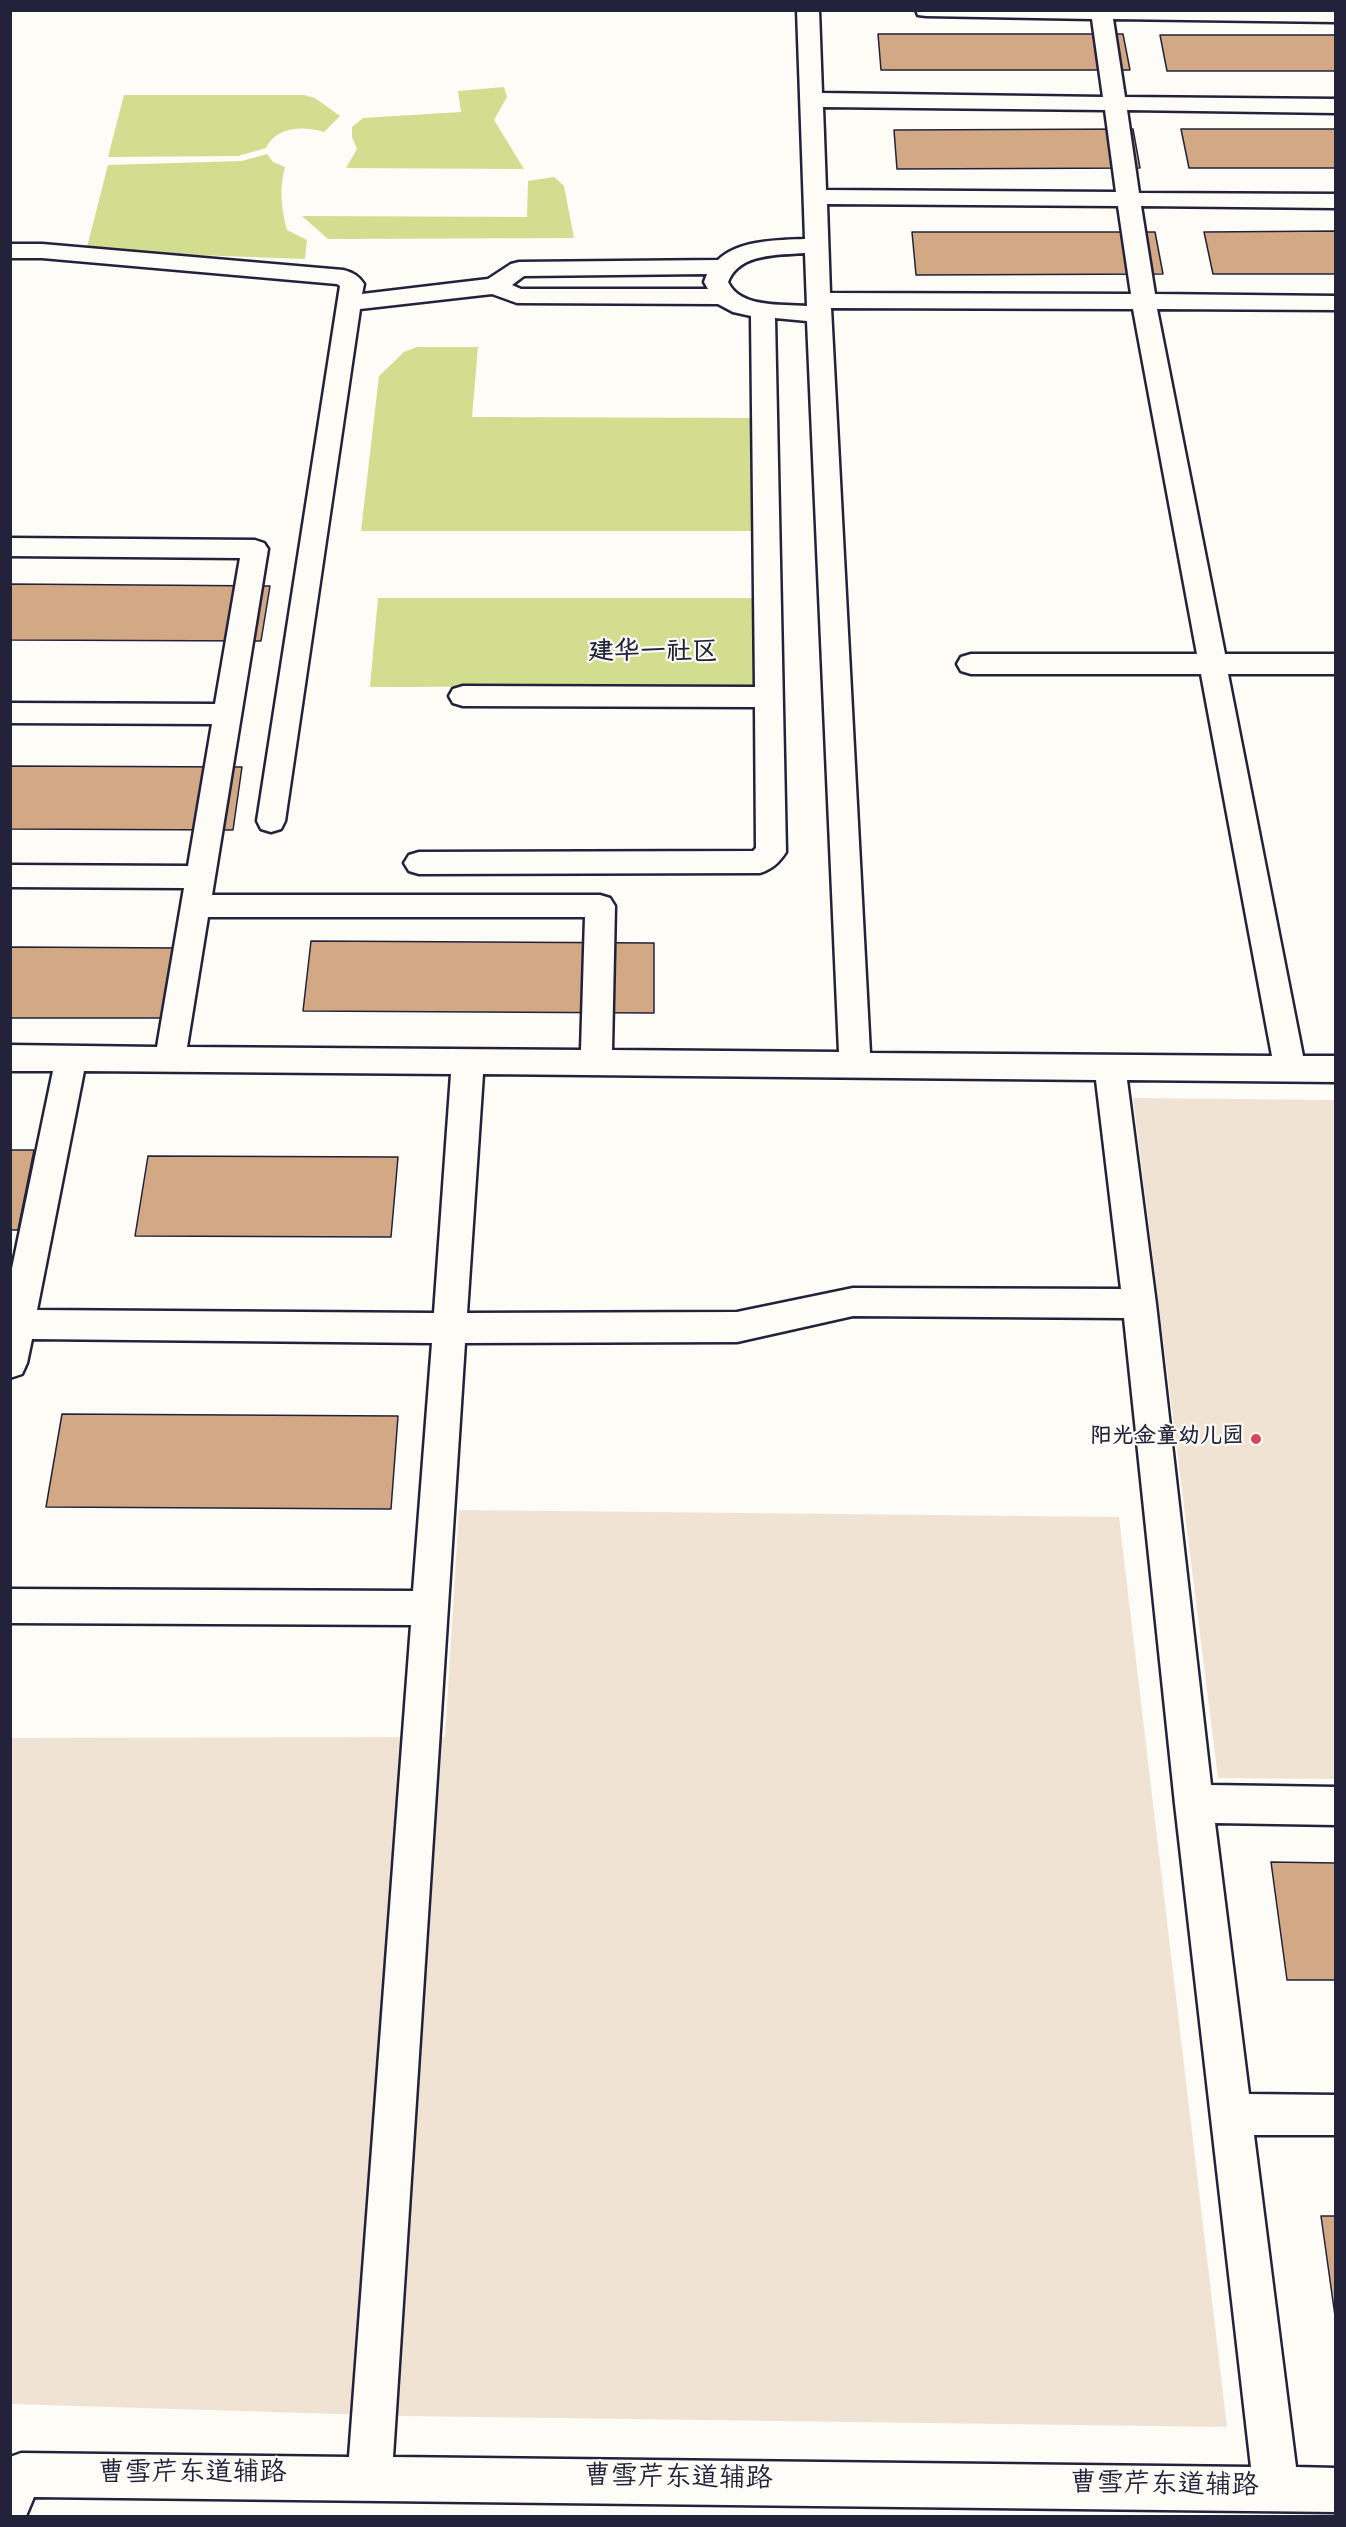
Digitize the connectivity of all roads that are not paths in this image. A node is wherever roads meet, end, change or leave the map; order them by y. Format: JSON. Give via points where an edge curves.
{"nodes":[{"id":1,"x":808,"y":10,"type":"edge"},
{"id":2,"x":926,"y":10,"type":"edge"},
{"id":3,"x":1101,"y":12,"type":"edge"},
{"id":4,"x":1335,"y":16,"type":"edge"},
{"id":5,"x":812,"y":100,"type":"junction"},
{"id":6,"x":1115,"y":104,"type":"junction"},
{"id":7,"x":1335,"y":106,"type":"edge"},
{"id":8,"x":816,"y":197,"type":"junction"},
{"id":9,"x":1129,"y":200,"type":"junction"},
{"id":10,"x":1335,"y":201,"type":"edge"},
{"id":11,"x":818,"y":245,"type":"junction"},
{"id":12,"x":10,"y":251,"type":"edge"},
{"id":13,"x":723,"y":267,"type":"junction"},
{"id":14,"x":495,"y":286,"type":"junction"},
{"id":15,"x":723,"y":297,"type":"junction"},
{"id":16,"x":350,"y":302,"type":"junction"},
{"id":17,"x":1144,"y":302,"type":"junction"},
{"id":18,"x":1335,"y":303,"type":"edge"},
{"id":19,"x":819,"y":307,"type":"junction"},
{"id":20,"x":763,"y":310,"type":"junction"},
{"id":21,"x":10,"y":547,"type":"edge"},
{"id":22,"x":971,"y":663,"type":"dead end"},
{"id":23,"x":1214,"y":664,"type":"junction"},
{"id":24,"x":1335,"y":664,"type":"edge"},
{"id":25,"x":463,"y":696,"type":"dead end"},
{"id":26,"x":768,"y":697,"type":"junction"},
{"id":27,"x":10,"y":713,"type":"edge"},
{"id":28,"x":227,"y":714,"type":"junction"},
{"id":29,"x":271,"y":821,"type":"dead end"},
{"id":30,"x":419,"y":863,"type":"dead end"},
{"id":31,"x":10,"y":876,"type":"edge"},
{"id":32,"x":200,"y":877,"type":"junction"},
{"id":33,"x":195,"y":906,"type":"junction"},
{"id":34,"x":10,"y":1058,"type":"edge"},
{"id":35,"x":71,"y":1058,"type":"junction"},
{"id":36,"x":170,"y":1059,"type":"junction"},
{"id":37,"x":468,"y":1061,"type":"junction"},
{"id":38,"x":596,"y":1063,"type":"junction"},
{"id":39,"x":855,"y":1065,"type":"junction"},
{"id":40,"x":1110,"y":1067,"type":"junction"},
{"id":41,"x":1290,"y":1069,"type":"junction"},
{"id":42,"x":1335,"y":1069,"type":"edge"},
{"id":43,"x":1139,"y":1304,"type":"junction"},
{"id":44,"x":14,"y":1320,"type":"edge"},
{"id":45,"x":449,"y":1328,"type":"junction"},
{"id":46,"x":10,"y":1363,"type":"edge"},
{"id":47,"x":10,"y":1606,"type":"edge"},
{"id":48,"x":430,"y":1608,"type":"junction"},
{"id":49,"x":1194,"y":1804,"type":"junction"},
{"id":50,"x":1335,"y":1806,"type":"edge"},
{"id":51,"x":1231,"y":2114,"type":"junction"},
{"id":52,"x":1335,"y":2115,"type":"edge"},
{"id":53,"x":370,"y":2477,"type":"junction"},
{"id":54,"x":16,"y":2488,"type":"edge"},
{"id":55,"x":1276,"y":2489,"type":"junction"},
{"id":56,"x":1335,"y":2490,"type":"edge"}],
"edges":[{"from":1,"to":5,"type":"street"},
{"from":2,"to":3,"type":"street"},
{"from":3,"to":4,"type":"street"},
{"from":3,"to":6,"type":"street"},
{"from":5,"to":6,"type":"street"},
{"from":5,"to":8,"type":"street"},
{"from":6,"to":7,"type":"street"},
{"from":6,"to":9,"type":"street"},
{"from":8,"to":9,"type":"street"},
{"from":8,"to":11,"type":"street"},
{"from":9,"to":10,"type":"street"},
{"from":9,"to":17,"type":"street"},
{"from":11,"to":13,"type":"street","via":[[768,248]]},
{"from":11,"to":19,"type":"street"},
{"from":12,"to":16,"type":"street","via":[[343,277],[352,284]]},
{"from":13,"to":14,"type":"street","via":[[519,269]]},
{"from":13,"to":15,"type":"street","via":[[716,282]]},
{"from":14,"to":15,"type":"street","via":[[517,297]]},
{"from":14,"to":16,"type":"street"},
{"from":15,"to":20,"type":"street","via":[[741,307]]},
{"from":16,"to":29,"type":"street"},
{"from":17,"to":18,"type":"street"},
{"from":17,"to":19,"type":"street"},
{"from":17,"to":23,"type":"street"},
{"from":19,"to":20,"type":"street"},
{"from":19,"to":39,"type":"street"},
{"from":20,"to":26,"type":"street"},
{"from":21,"to":28,"type":"street","via":[[255,549]]},
{"from":22,"to":23,"type":"street"},
{"from":23,"to":24,"type":"street"},
{"from":23,"to":41,"type":"street"},
{"from":25,"to":26,"type":"street"},
{"from":26,"to":30,"type":"street","via":[[771,852],[760,862]]},
{"from":27,"to":28,"type":"street"},
{"from":28,"to":32,"type":"street"},
{"from":31,"to":32,"type":"street"},
{"from":32,"to":33,"type":"street"},
{"from":33,"to":36,"type":"street"},
{"from":33,"to":38,"type":"street","via":[[600,906]]},
{"from":34,"to":35,"type":"street"},
{"from":35,"to":36,"type":"street"},
{"from":35,"to":44,"type":"street"},
{"from":36,"to":37,"type":"street"},
{"from":37,"to":38,"type":"street"},
{"from":37,"to":45,"type":"street"},
{"from":38,"to":39,"type":"street"},
{"from":39,"to":40,"type":"street"},
{"from":40,"to":41,"type":"street"},
{"from":40,"to":43,"type":"street"},
{"from":41,"to":42,"type":"street"},
{"from":43,"to":45,"type":"street","via":[[853,1302],[737,1327]]},
{"from":43,"to":49,"type":"street"},
{"from":44,"to":45,"type":"street"},
{"from":44,"to":46,"type":"street"},
{"from":45,"to":48,"type":"street"},
{"from":47,"to":48,"type":"street"},
{"from":48,"to":53,"type":"street"},
{"from":49,"to":50,"type":"street"},
{"from":49,"to":51,"type":"street"},
{"from":51,"to":52,"type":"street"},
{"from":51,"to":55,"type":"street"},
{"from":53,"to":54,"type":"street","name":"曹雪芹东道辅路"},
{"from":53,"to":55,"type":"street","name":"曹雪芹东道辅路"},
{"from":55,"to":56,"type":"street","name":"曹雪芹东道辅路"}]}
